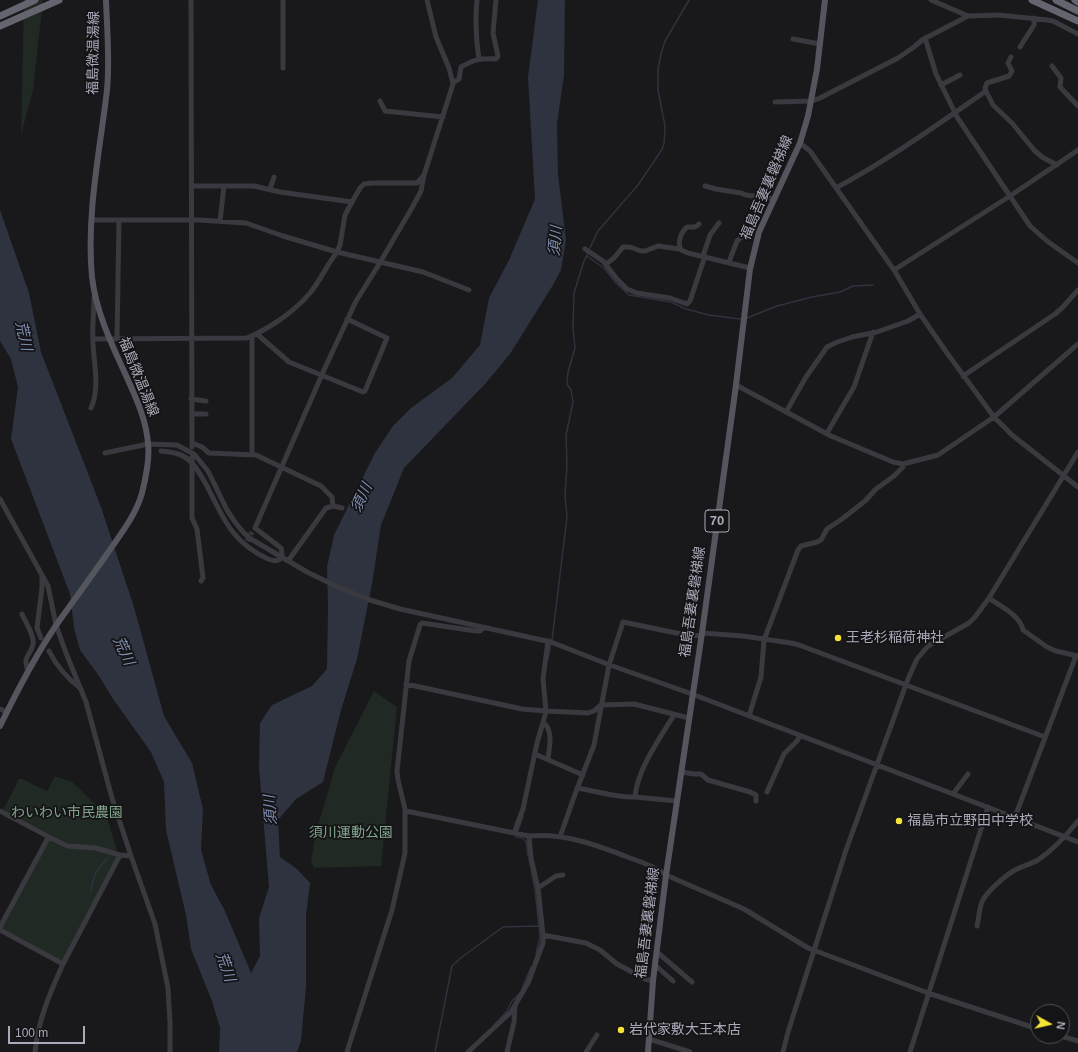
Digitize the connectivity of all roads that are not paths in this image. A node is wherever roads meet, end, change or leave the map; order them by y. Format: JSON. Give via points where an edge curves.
{"nodes":[{"id":1,"x":35,"y":0,"type":"edge"},
{"id":2,"x":59,"y":0,"type":"edge"},
{"id":3,"x":106,"y":0,"type":"edge"},
{"id":4,"x":191,"y":0,"type":"edge"},
{"id":5,"x":283,"y":0,"type":"edge"},
{"id":6,"x":427,"y":0,"type":"edge"},
{"id":7,"x":477,"y":0,"type":"edge"},
{"id":8,"x":496,"y":0,"type":"edge"},
{"id":9,"x":825,"y":0,"type":"edge"},
{"id":10,"x":931,"y":0,"type":"edge"},
{"id":11,"x":1032,"y":0,"type":"edge"},
{"id":12,"x":1056,"y":0,"type":"edge"},
{"id":13,"x":1075,"y":0,"type":"edge"},
{"id":14,"x":1078,"y":2,"type":"edge"},
{"id":15,"x":1078,"y":11,"type":"edge"},
{"id":16,"x":0,"y":16,"type":"edge"},
{"id":17,"x":968,"y":16,"type":"junction"},
{"id":18,"x":1034,"y":18,"type":"junction"},
{"id":19,"x":1078,"y":21,"type":"edge"},
{"id":20,"x":0,"y":26,"type":"edge"},
{"id":21,"x":1078,"y":34,"type":"edge"},
{"id":22,"x":925,"y":38,"type":"junction"},
{"id":23,"x":793,"y":39,"type":"dead end"},
{"id":24,"x":820,"y":44,"type":"junction"},
{"id":25,"x":1020,"y":47,"type":"dead end"},
{"id":26,"x":1011,"y":57,"type":"dead end"},
{"id":27,"x":479,"y":59,"type":"junction"},
{"id":28,"x":1052,"y":66,"type":"dead end"},
{"id":29,"x":283,"y":68,"type":"dead end"},
{"id":30,"x":960,"y":75,"type":"dead end"},
{"id":31,"x":453,"y":83,"type":"junction"},
{"id":32,"x":941,"y":85,"type":"junction"},
{"id":33,"x":986,"y":91,"type":"junction"},
{"id":34,"x":380,"y":101,"type":"dead end"},
{"id":35,"x":812,"y":101,"type":"junction"},
{"id":36,"x":775,"y":102,"type":"dead end"},
{"id":37,"x":1078,"y":106,"type":"edge"},
{"id":38,"x":954,"y":113,"type":"junction"},
{"id":39,"x":443,"y":117,"type":"junction"},
{"id":40,"x":800,"y":143,"type":"junction"},
{"id":41,"x":1078,"y":150,"type":"edge"},
{"id":42,"x":1057,"y":165,"type":"junction"},
{"id":43,"x":424,"y":175,"type":"junction"},
{"id":44,"x":274,"y":177,"type":"dead end"},
{"id":45,"x":192,"y":186,"type":"junction"},
{"id":46,"x":224,"y":186,"type":"junction"},
{"id":47,"x":705,"y":186,"type":"dead end"},
{"id":48,"x":836,"y":188,"type":"junction"},
{"id":49,"x":270,"y":189,"type":"junction"},
{"id":50,"x":1010,"y":196,"type":"junction"},
{"id":51,"x":775,"y":199,"type":"junction"},
{"id":52,"x":352,"y":202,"type":"junction"},
{"id":53,"x":92,"y":220,"type":"junction"},
{"id":54,"x":118,"y":220,"type":"junction"},
{"id":55,"x":192,"y":220,"type":"junction"},
{"id":56,"x":220,"y":221,"type":"junction"},
{"id":57,"x":719,"y":223,"type":"dead end"},
{"id":58,"x":699,"y":224,"type":"dead end"},
{"id":59,"x":753,"y":226,"type":"dead end"},
{"id":60,"x":585,"y":249,"type":"dead end"},
{"id":61,"x":680,"y":249,"type":"junction"},
{"id":62,"x":337,"y":252,"type":"junction"},
{"id":63,"x":704,"y":256,"type":"junction"},
{"id":64,"x":381,"y":262,"type":"junction"},
{"id":65,"x":730,"y":262,"type":"junction"},
{"id":66,"x":1078,"y":263,"type":"edge"},
{"id":67,"x":606,"y":264,"type":"junction"},
{"id":68,"x":750,"y":268,"type":"junction"},
{"id":69,"x":894,"y":270,"type":"junction"},
{"id":70,"x":94,"y":289,"type":"junction"},
{"id":71,"x":469,"y":290,"type":"dead end"},
{"id":72,"x":1078,"y":290,"type":"edge"},
{"id":73,"x":920,"y":314,"type":"junction"},
{"id":74,"x":347,"y":319,"type":"junction"},
{"id":75,"x":873,"y":332,"type":"junction"},
{"id":76,"x":255,"y":335,"type":"junction"},
{"id":77,"x":193,"y":338,"type":"junction"},
{"id":78,"x":93,"y":339,"type":"junction"},
{"id":79,"x":110,"y":339,"type":"junction"},
{"id":80,"x":118,"y":339,"type":"junction"},
{"id":81,"x":1077,"y":346,"type":"edge"},
{"id":82,"x":322,"y":375,"type":"junction"},
{"id":83,"x":963,"y":376,"type":"junction"},
{"id":84,"x":736,"y":385,"type":"junction"},
{"id":85,"x":191,"y":399,"type":"junction"},
{"id":86,"x":206,"y":401,"type":"dead end"},
{"id":87,"x":91,"y":408,"type":"dead end"},
{"id":88,"x":786,"y":412,"type":"junction"},
{"id":89,"x":192,"y":414,"type":"junction"},
{"id":90,"x":206,"y":414,"type":"dead end"},
{"id":91,"x":994,"y":417,"type":"junction"},
{"id":92,"x":827,"y":433,"type":"junction"},
{"id":93,"x":148,"y":444,"type":"junction"},
{"id":94,"x":161,"y":451,"type":"dead end"},
{"id":95,"x":1078,"y":452,"type":"edge"},
{"id":96,"x":105,"y":453,"type":"dead end"},
{"id":97,"x":252,"y":454,"type":"junction"},
{"id":98,"x":192,"y":457,"type":"dead end"},
{"id":99,"x":192,"y":463,"type":"junction"},
{"id":100,"x":903,"y":464,"type":"junction"},
{"id":101,"x":280,"y":468,"type":"junction"},
{"id":102,"x":1064,"y":475,"type":"junction"},
{"id":103,"x":1078,"y":487,"type":"edge"},
{"id":104,"x":0,"y":499,"type":"edge"},
{"id":105,"x":333,"y":506,"type":"junction"},
{"id":106,"x":342,"y":508,"type":"dead end"},
{"id":107,"x":281,"y":557,"type":"junction"},
{"id":108,"x":288,"y":561,"type":"junction"},
{"id":109,"x":42,"y":575,"type":"junction"},
{"id":110,"x":201,"y":581,"type":"dead end"},
{"id":111,"x":989,"y":598,"type":"junction"},
{"id":112,"x":22,"y":614,"type":"dead end"},
{"id":113,"x":56,"y":625,"type":"junction"},
{"id":114,"x":483,"y":628,"type":"junction"},
{"id":115,"x":702,"y":635,"type":"junction"},
{"id":116,"x":41,"y":638,"type":"dead end"},
{"id":117,"x":764,"y":640,"type":"junction"},
{"id":118,"x":548,"y":641,"type":"junction"},
{"id":119,"x":49,"y":651,"type":"dead end"},
{"id":120,"x":1077,"y":656,"type":"edge"},
{"id":121,"x":609,"y":665,"type":"junction"},
{"id":122,"x":28,"y":671,"type":"junction"},
{"id":123,"x":406,"y":684,"type":"junction"},
{"id":124,"x":906,"y":685,"type":"junction"},
{"id":125,"x":80,"y":688,"type":"junction"},
{"id":126,"x":692,"y":694,"type":"junction"},
{"id":127,"x":601,"y":705,"type":"junction"},
{"id":128,"x":0,"y":709,"type":"edge"},
{"id":129,"x":546,"y":711,"type":"junction"},
{"id":130,"x":6,"y":712,"type":"junction"},
{"id":131,"x":674,"y":715,"type":"junction"},
{"id":132,"x":749,"y":716,"type":"junction"},
{"id":133,"x":689,"y":718,"type":"junction"},
{"id":134,"x":546,"y":725,"type":"dead end"},
{"id":135,"x":0,"y":726,"type":"edge"},
{"id":136,"x":800,"y":736,"type":"junction"},
{"id":137,"x":1045,"y":737,"type":"junction"},
{"id":138,"x":537,"y":755,"type":"dead end"},
{"id":139,"x":548,"y":760,"type":"junction"},
{"id":140,"x":876,"y":765,"type":"junction"},
{"id":141,"x":681,"y":772,"type":"junction"},
{"id":142,"x":968,"y":774,"type":"dead end"},
{"id":143,"x":583,"y":775,"type":"junction"},
{"id":144,"x":577,"y":788,"type":"junction"},
{"id":145,"x":767,"y":792,"type":"dead end"},
{"id":146,"x":953,"y":794,"type":"junction"},
{"id":147,"x":635,"y":797,"type":"junction"},
{"id":148,"x":677,"y":801,"type":"junction"},
{"id":149,"x":756,"y":801,"type":"dead end"},
{"id":150,"x":988,"y":807,"type":"junction"},
{"id":151,"x":0,"y":811,"type":"edge"},
{"id":152,"x":406,"y":811,"type":"junction"},
{"id":153,"x":1015,"y":817,"type":"junction"},
{"id":154,"x":1078,"y":821,"type":"edge"},
{"id":155,"x":514,"y":833,"type":"junction"},
{"id":156,"x":529,"y":836,"type":"junction"},
{"id":157,"x":560,"y":837,"type":"junction"},
{"id":158,"x":1066,"y":837,"type":"junction"},
{"id":159,"x":51,"y":838,"type":"junction"},
{"id":160,"x":1078,"y":842,"type":"edge"},
{"id":161,"x":120,"y":854,"type":"junction"},
{"id":162,"x":131,"y":856,"type":"junction"},
{"id":163,"x":563,"y":875,"type":"dead end"},
{"id":164,"x":666,"y":875,"type":"junction"},
{"id":165,"x":538,"y":888,"type":"junction"},
{"id":166,"x":977,"y":926,"type":"dead end"},
{"id":167,"x":0,"y":927,"type":"edge"},
{"id":168,"x":0,"y":930,"type":"edge"},
{"id":169,"x":543,"y":935,"type":"junction"},
{"id":170,"x":814,"y":950,"type":"junction"},
{"id":171,"x":657,"y":952,"type":"junction"},
{"id":172,"x":63,"y":964,"type":"junction"},
{"id":173,"x":655,"y":965,"type":"junction"},
{"id":174,"x":673,"y":980,"type":"dead end"},
{"id":175,"x":653,"y":981,"type":"junction"},
{"id":176,"x":692,"y":982,"type":"dead end"},
{"id":177,"x":928,"y":993,"type":"junction"},
{"id":178,"x":515,"y":1005,"type":"junction"},
{"id":179,"x":1030,"y":1026,"type":"edge"},
{"id":180,"x":597,"y":1035,"type":"dead end"},
{"id":181,"x":649,"y":1039,"type":"junction"},
{"id":182,"x":35,"y":1052,"type":"edge"},
{"id":183,"x":170,"y":1052,"type":"edge"},
{"id":184,"x":347,"y":1052,"type":"edge"},
{"id":185,"x":468,"y":1052,"type":"edge"},
{"id":186,"x":507,"y":1052,"type":"edge"},
{"id":187,"x":586,"y":1052,"type":"edge"},
{"id":188,"x":648,"y":1052,"type":"edge"},
{"id":189,"x":690,"y":1052,"type":"edge"},
{"id":190,"x":783,"y":1052,"type":"edge"},
{"id":191,"x":910,"y":1052,"type":"edge"}],
"edges":[{"from":1,"to":16,"type":"highway"},
{"from":2,"to":20,"type":"highway"},
{"from":3,"to":53,"type":"main road","name":"福島微温湯線","via":[[107,88]]},
{"from":4,"to":45,"type":"street"},
{"from":5,"to":29,"type":"street"},
{"from":6,"to":31,"type":"street","via":[[436,37]]},
{"from":7,"to":27,"type":"street","via":[[476,40]]},
{"from":8,"to":27,"type":"street","via":[[493,33],[498,56],[496,59]]},
{"from":9,"to":24,"type":"main road","name":"福島吾妻裏磐梯線","number":"70"},
{"from":10,"to":17,"type":"street"},
{"from":11,"to":19,"type":"highway"},
{"from":12,"to":15,"type":"highway"},
{"from":13,"to":14,"type":"highway"},
{"from":17,"to":18,"type":"street"},
{"from":17,"to":22,"type":"street"},
{"from":18,"to":21,"type":"street","via":[[1053,21]]},
{"from":18,"to":25,"type":"street","via":[[1034,25]]},
{"from":22,"to":32,"type":"street"},
{"from":22,"to":35,"type":"street","via":[[898,58]]},
{"from":23,"to":24,"type":"street"},
{"from":24,"to":35,"type":"main road","name":"福島吾妻裏磐梯線","number":"70"},
{"from":26,"to":33,"type":"street","via":[[1008,63],[1012,71],[1009,76],[987,83]]},
{"from":27,"to":31,"type":"street","via":[[461,67],[459,79]]},
{"from":28,"to":37,"type":"street","via":[[1061,78],[1060,87]]},
{"from":30,"to":32,"type":"street"},
{"from":31,"to":39,"type":"street"},
{"from":32,"to":38,"type":"street"},
{"from":33,"to":38,"type":"street"},
{"from":33,"to":42,"type":"street","via":[[993,105],[1034,150]]},
{"from":34,"to":39,"type":"street","via":[[385,111]]},
{"from":35,"to":36,"type":"street"},
{"from":35,"to":40,"type":"main road","name":"福島吾妻裏磐梯線","number":"70"},
{"from":38,"to":48,"type":"street"},
{"from":38,"to":50,"type":"street"},
{"from":39,"to":43,"type":"street"},
{"from":40,"to":48,"type":"street","via":[[810,151]]},
{"from":40,"to":51,"type":"main road","name":"福島吾妻裏磐梯線","number":"70"},
{"from":41,"to":42,"type":"street"},
{"from":42,"to":50,"type":"street"},
{"from":43,"to":52,"type":"street","via":[[417,183],[364,184]]},
{"from":43,"to":64,"type":"street","via":[[421,191]]},
{"from":44,"to":49,"type":"street"},
{"from":45,"to":46,"type":"street"},
{"from":45,"to":55,"type":"street"},
{"from":46,"to":49,"type":"street"},
{"from":46,"to":56,"type":"street"},
{"from":47,"to":51,"type":"street"},
{"from":48,"to":69,"type":"street"},
{"from":49,"to":52,"type":"street"},
{"from":50,"to":66,"type":"street","via":[[1035,231]]},
{"from":50,"to":69,"type":"street"},
{"from":51,"to":68,"type":"main road","name":"福島吾妻裏磐梯線","number":"70","via":[[754,248]]},
{"from":52,"to":62,"type":"street","via":[[345,215]]},
{"from":53,"to":54,"type":"street"},
{"from":53,"to":70,"type":"main road","name":"福島微温湯線"},
{"from":54,"to":55,"type":"street"},
{"from":54,"to":80,"type":"street"},
{"from":55,"to":56,"type":"street"},
{"from":55,"to":77,"type":"street"},
{"from":56,"to":62,"type":"street","via":[[252,225]]},
{"from":57,"to":63,"type":"street","via":[[710,235]]},
{"from":58,"to":61,"type":"street","via":[[683,230]]},
{"from":59,"to":65,"type":"street","via":[[737,241]]},
{"from":60,"to":67,"type":"street"},
{"from":61,"to":63,"type":"street"},
{"from":61,"to":67,"type":"street","via":[[658,246],[641,251],[623,247]]},
{"from":62,"to":64,"type":"street"},
{"from":62,"to":76,"type":"street","via":[[301,302],[271,326]]},
{"from":63,"to":65,"type":"street"},
{"from":63,"to":67,"type":"street","via":[[687,304],[670,298],[633,292],[623,285]]},
{"from":64,"to":71,"type":"street","via":[[423,272]]},
{"from":64,"to":74,"type":"street"},
{"from":65,"to":68,"type":"street"},
{"from":68,"to":84,"type":"main road","name":"福島吾妻裏磐梯線","number":"70"},
{"from":69,"to":73,"type":"street"},
{"from":70,"to":78,"type":"street"},
{"from":70,"to":79,"type":"main road","name":"福島微温湯線","via":[[104,327]]},
{"from":72,"to":83,"type":"street","via":[[1055,314]]},
{"from":73,"to":75,"type":"street"},
{"from":73,"to":83,"type":"street"},
{"from":74,"to":82,"type":"street"},
{"from":74,"to":82,"type":"street","via":[[387,338],[365,391]]},
{"from":75,"to":88,"type":"street","via":[[827,347]]},
{"from":75,"to":92,"type":"street","via":[[854,387]]},
{"from":76,"to":77,"type":"street","via":[[241,338]]},
{"from":76,"to":82,"type":"street","via":[[289,362]]},
{"from":76,"to":97,"type":"street"},
{"from":77,"to":80,"type":"street"},
{"from":77,"to":85,"type":"street"},
{"from":78,"to":79,"type":"street"},
{"from":78,"to":87,"type":"street","via":[[96,389]]},
{"from":79,"to":80,"type":"street"},
{"from":79,"to":93,"type":"main road","name":"福島微温湯線","via":[[138,404]]},
{"from":81,"to":91,"type":"street"},
{"from":82,"to":101,"type":"street"},
{"from":83,"to":91,"type":"street"},
{"from":84,"to":88,"type":"street"},
{"from":84,"to":115,"type":"main road","name":"福島吾妻裏磐梯線","number":"70"},
{"from":85,"to":86,"type":"street"},
{"from":85,"to":89,"type":"street"},
{"from":88,"to":92,"type":"street"},
{"from":89,"to":90,"type":"street"},
{"from":89,"to":97,"type":"street","via":[[192,445],[202,447],[209,454]]},
{"from":91,"to":100,"type":"street","via":[[938,455]]},
{"from":91,"to":102,"type":"street","via":[[1012,435]]},
{"from":92,"to":100,"type":"street"},
{"from":93,"to":96,"type":"street"},
{"from":93,"to":107,"type":"street","via":[[177,445],[194,454],[208,471],[239,528],[251,539]]},
{"from":93,"to":113,"type":"main road","name":"福島微温湯線","via":[[147,470],[141,495],[128,524]]},
{"from":94,"to":99,"type":"street","via":[[174,452]]},
{"from":95,"to":102,"type":"street"},
{"from":97,"to":101,"type":"street"},
{"from":98,"to":99,"type":"street"},
{"from":99,"to":107,"type":"street","via":[[203,478],[229,528],[270,560],[276,561]]},
{"from":99,"to":110,"type":"street","via":[[192,518],[197,529]]},
{"from":100,"to":117,"type":"street","via":[[894,476],[865,501],[827,529],[821,540],[800,546]]},
{"from":101,"to":105,"type":"street","via":[[321,486],[332,497]]},
{"from":101,"to":107,"type":"street","via":[[253,530],[281,548]]},
{"from":102,"to":103,"type":"street"},
{"from":102,"to":111,"type":"street"},
{"from":104,"to":109,"type":"street"},
{"from":105,"to":106,"type":"street"},
{"from":105,"to":108,"type":"street","via":[[323,511]]},
{"from":107,"to":108,"type":"street"},
{"from":108,"to":114,"type":"street","via":[[338,587],[370,600]]},
{"from":109,"to":113,"type":"street","via":[[48,586]]},
{"from":109,"to":116,"type":"street","via":[[37,628]]},
{"from":111,"to":120,"type":"street","via":[[1015,617],[1022,624],[1023,630],[1047,647]]},
{"from":111,"to":124,"type":"street","via":[[969,623],[935,641],[922,652]]},
{"from":112,"to":122,"type":"street","via":[[34,643],[25,662]]},
{"from":113,"to":122,"type":"main road","name":"福島微温湯線"},
{"from":113,"to":125,"type":"street"},
{"from":114,"to":118,"type":"street"},
{"from":114,"to":123,"type":"street","via":[[476,631],[422,623],[409,661]]},
{"from":115,"to":117,"type":"street","via":[[743,636]]},
{"from":115,"to":121,"type":"street","via":[[676,633],[623,622]]},
{"from":115,"to":126,"type":"main road","name":"福島吾妻裏磐梯線","number":"70"},
{"from":117,"to":124,"type":"street","via":[[799,645]]},
{"from":117,"to":132,"type":"street","via":[[761,677]]},
{"from":118,"to":121,"type":"street"},
{"from":118,"to":129,"type":"street","via":[[543,678]]},
{"from":119,"to":125,"type":"street","via":[[55,662]]},
{"from":120,"to":137,"type":"street"},
{"from":121,"to":126,"type":"street"},
{"from":121,"to":127,"type":"street"},
{"from":122,"to":130,"type":"main road","name":"福島微温湯線"},
{"from":123,"to":129,"type":"street","via":[[522,709]]},
{"from":123,"to":152,"type":"street","via":[[397,771]]},
{"from":124,"to":137,"type":"street"},
{"from":124,"to":140,"type":"street"},
{"from":125,"to":162,"type":"street"},
{"from":126,"to":132,"type":"street"},
{"from":126,"to":133,"type":"main road","name":"福島吾妻裏磐梯線","number":"70"},
{"from":127,"to":129,"type":"street","via":[[588,713]]},
{"from":127,"to":131,"type":"street","via":[[634,704]]},
{"from":127,"to":143,"type":"street","via":[[594,745]]},
{"from":128,"to":130,"type":"street"},
{"from":129,"to":155,"type":"street","via":[[523,809]]},
{"from":130,"to":135,"type":"main road","name":"福島微温湯線"},
{"from":131,"to":133,"type":"street"},
{"from":131,"to":147,"type":"street","via":[[640,774]]},
{"from":132,"to":136,"type":"street"},
{"from":133,"to":141,"type":"main road","name":"福島吾妻裏磐梯線","number":"70"},
{"from":134,"to":139,"type":"street","via":[[550,733]]},
{"from":136,"to":140,"type":"street"},
{"from":136,"to":145,"type":"street","via":[[784,754]]},
{"from":137,"to":153,"type":"street"},
{"from":138,"to":139,"type":"street"},
{"from":139,"to":143,"type":"street"},
{"from":140,"to":146,"type":"street"},
{"from":140,"to":170,"type":"street"},
{"from":141,"to":148,"type":"main road","name":"福島吾妻裏磐梯線","number":"70"},
{"from":141,"to":149,"type":"street","via":[[701,774],[708,780],[750,792],[756,796]]},
{"from":142,"to":146,"type":"street"},
{"from":143,"to":144,"type":"street"},
{"from":144,"to":147,"type":"street","via":[[612,796]]},
{"from":144,"to":157,"type":"street"},
{"from":146,"to":150,"type":"street"},
{"from":147,"to":148,"type":"street"},
{"from":148,"to":164,"type":"main road","name":"福島吾妻裏磐梯線","number":"70"},
{"from":150,"to":153,"type":"street"},
{"from":150,"to":177,"type":"street"},
{"from":151,"to":159,"type":"street"},
{"from":152,"to":155,"type":"street"},
{"from":152,"to":184,"type":"street","via":[[405,853],[392,910]]},
{"from":153,"to":158,"type":"street"},
{"from":154,"to":158,"type":"street"},
{"from":155,"to":156,"type":"street"},
{"from":156,"to":157,"type":"street"},
{"from":156,"to":165,"type":"street"},
{"from":157,"to":164,"type":"street","via":[[596,844],[642,862]]},
{"from":158,"to":160,"type":"street"},
{"from":158,"to":166,"type":"street","via":[[1029,865],[1011,872],[987,894],[982,902]]},
{"from":159,"to":161,"type":"street","via":[[67,846],[96,848]]},
{"from":159,"to":167,"type":"street","via":[[45,843]]},
{"from":161,"to":162,"type":"street"},
{"from":161,"to":172,"type":"street"},
{"from":162,"to":183,"type":"street","via":[[155,924],[163,958],[168,988]]},
{"from":163,"to":165,"type":"street","via":[[556,876]]},
{"from":164,"to":170,"type":"street","via":[[744,909]]},
{"from":164,"to":171,"type":"main road","name":"福島吾妻裏磐梯線","number":"70"},
{"from":165,"to":169,"type":"street"},
{"from":168,"to":172,"type":"street"},
{"from":169,"to":175,"type":"street","via":[[586,944],[600,950],[616,964]]},
{"from":169,"to":178,"type":"street","via":[[528,983]]},
{"from":170,"to":177,"type":"street"},
{"from":170,"to":190,"type":"street"},
{"from":171,"to":173,"type":"main road","name":"福島吾妻裏磐梯線","number":"70"},
{"from":171,"to":176,"type":"street"},
{"from":172,"to":182,"type":"street","via":[[40,1020]]},
{"from":173,"to":174,"type":"street"},
{"from":173,"to":175,"type":"main road","name":"福島吾妻裏磐梯線","number":"70"},
{"from":175,"to":181,"type":"main road","name":"福島吾妻裏磐梯線","number":"70"},
{"from":177,"to":179,"type":"street"},
{"from":177,"to":191,"type":"street"},
{"from":178,"to":185,"type":"street","via":[[503,1020]]},
{"from":178,"to":186,"type":"street"},
{"from":180,"to":187,"type":"street"},
{"from":181,"to":188,"type":"main road","name":"福島吾妻裏磐梯線","number":"70"},
{"from":181,"to":189,"type":"street"}]}
